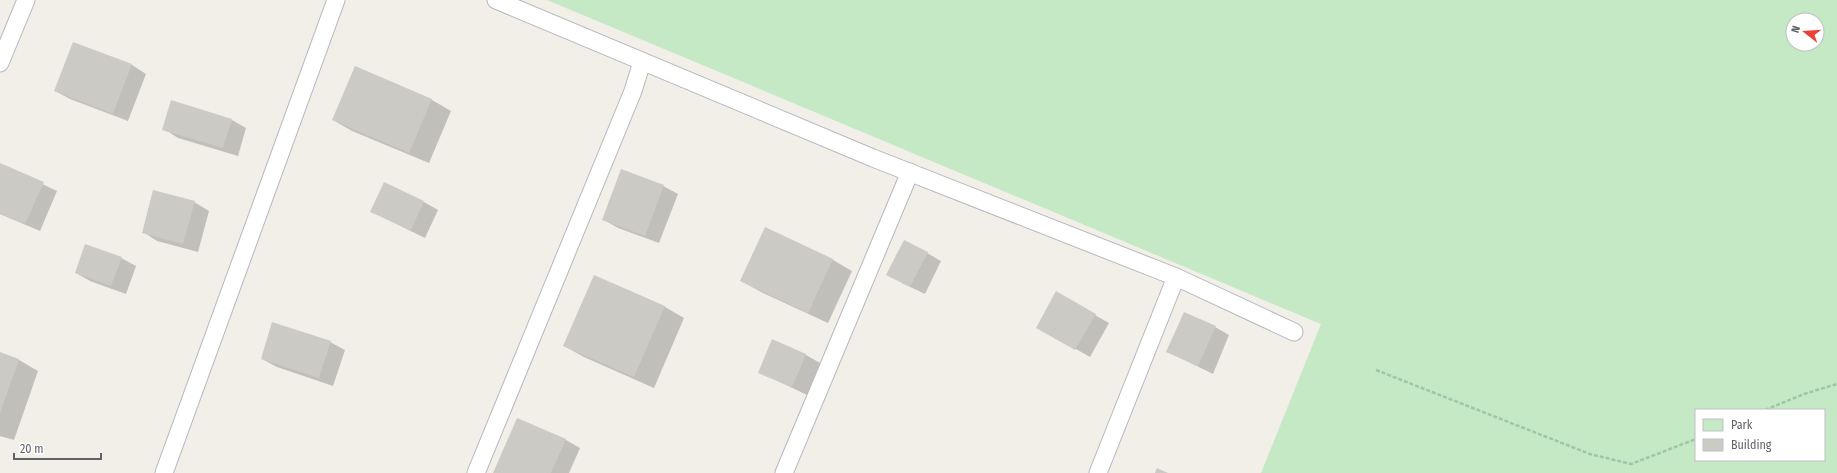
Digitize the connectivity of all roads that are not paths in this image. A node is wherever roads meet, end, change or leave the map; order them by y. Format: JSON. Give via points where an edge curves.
{"nodes":[{"id":1,"x":26,"y":0,"type":"edge"},
{"id":2,"x":336,"y":0,"type":"edge"},
{"id":3,"x":496,"y":0,"type":"edge"},
{"id":4,"x":642,"y":62,"type":"junction"},
{"id":5,"x":0,"y":63,"type":"edge"},
{"id":6,"x":910,"y":172,"type":"junction"},
{"id":7,"x":1176,"y":277,"type":"junction"},
{"id":8,"x":1294,"y":332,"type":"dead end"},
{"id":9,"x":164,"y":473,"type":"edge"},
{"id":10,"x":476,"y":473,"type":"edge"},
{"id":11,"x":784,"y":473,"type":"edge"},
{"id":12,"x":1098,"y":473,"type":"edge"}],
"edges":[{"from":1,"to":5,"type":"lane"},
{"from":2,"to":9,"type":"lane"},
{"from":3,"to":4,"type":"lane"},
{"from":4,"to":6,"type":"lane"},
{"from":4,"to":10,"type":"lane","via":[[633,91]]},
{"from":6,"to":7,"type":"lane"},
{"from":6,"to":11,"type":"lane"},
{"from":7,"to":8,"type":"lane"},
{"from":7,"to":12,"type":"lane"}]}
